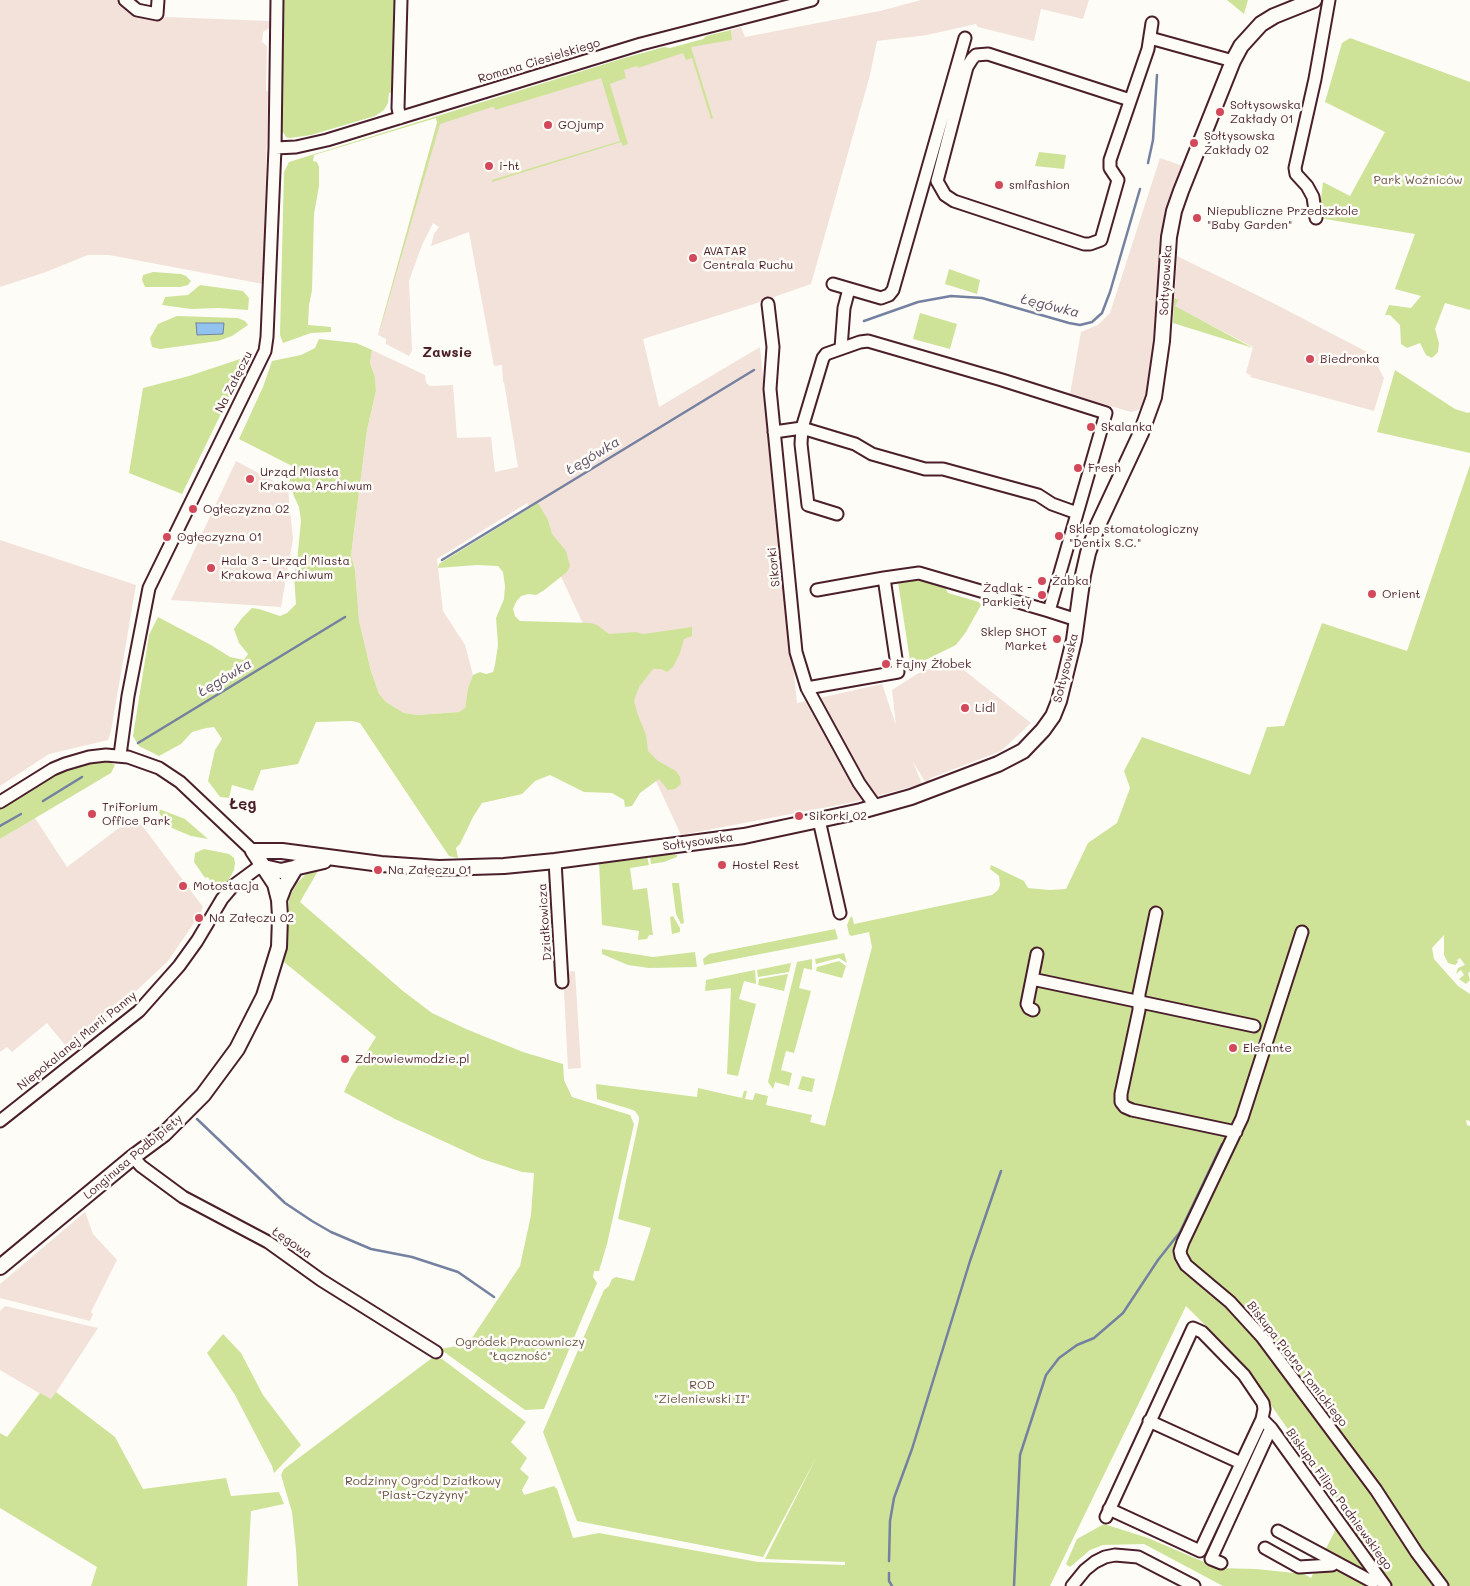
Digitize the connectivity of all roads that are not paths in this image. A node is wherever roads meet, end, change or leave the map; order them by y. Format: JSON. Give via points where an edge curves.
{"nodes":[{"id":1,"x":125,"y":0,"type":"edge"},
{"id":2,"x":158,"y":0,"type":"edge"},
{"id":3,"x":277,"y":0,"type":"edge"},
{"id":4,"x":401,"y":0,"type":"edge"},
{"id":5,"x":812,"y":0,"type":"edge"},
{"id":6,"x":1314,"y":0,"type":"edge"},
{"id":7,"x":1329,"y":0,"type":"edge"},
{"id":8,"x":1152,"y":23,"type":"dead end"},
{"id":9,"x":964,"y":38,"type":"dead end"},
{"id":10,"x":1150,"y":38,"type":"junction"},
{"id":11,"x":1233,"y":61,"type":"junction"},
{"id":12,"x":1130,"y":100,"type":"junction"},
{"id":13,"x":400,"y":118,"type":"junction"},
{"id":14,"x":275,"y":148,"type":"junction"},
{"id":15,"x":1316,"y":218,"type":"dead end"},
{"id":16,"x":833,"y":284,"type":"dead end"},
{"id":17,"x":849,"y":289,"type":"junction"},
{"id":18,"x":768,"y":304,"type":"dead end"},
{"id":19,"x":841,"y":348,"type":"junction"},
{"id":20,"x":802,"y":428,"type":"junction"},
{"id":21,"x":774,"y":432,"type":"junction"},
{"id":22,"x":1077,"y":513,"type":"junction"},
{"id":23,"x":837,"y":514,"type":"dead end"},
{"id":24,"x":884,"y":578,"type":"junction"},
{"id":25,"x":817,"y":590,"type":"dead end"},
{"id":26,"x":1049,"y":611,"type":"junction"},
{"id":27,"x":1077,"y":620,"type":"junction"},
{"id":28,"x":807,"y":688,"type":"junction"},
{"id":29,"x":120,"y":755,"type":"junction"},
{"id":30,"x":0,"y":802,"type":"edge"},
{"id":31,"x":876,"y":807,"type":"junction"},
{"id":32,"x":819,"y":820,"type":"junction"},
{"id":33,"x":254,"y":852,"type":"junction"},
{"id":34,"x":334,"y":859,"type":"junction"},
{"id":35,"x":555,"y":861,"type":"junction"},
{"id":36,"x":264,"y":867,"type":"junction"},
{"id":37,"x":296,"y":868,"type":"junction"},
{"id":38,"x":279,"y":900,"type":"junction"},
{"id":39,"x":840,"y":913,"type":"dead end"},
{"id":40,"x":1156,"y":913,"type":"dead end"},
{"id":41,"x":1302,"y":932,"type":"dead end"},
{"id":42,"x":1037,"y":954,"type":"dead end"},
{"id":43,"x":1032,"y":979,"type":"junction"},
{"id":44,"x":562,"y":982,"type":"dead end"},
{"id":45,"x":1139,"y":1002,"type":"junction"},
{"id":46,"x":1033,"y":1010,"type":"dead end"},
{"id":47,"x":1254,"y":1026,"type":"dead end"},
{"id":48,"x":0,"y":1121,"type":"edge"},
{"id":49,"x":1236,"y":1132,"type":"junction"},
{"id":50,"x":134,"y":1157,"type":"junction"},
{"id":51,"x":0,"y":1267,"type":"edge"},
{"id":52,"x":436,"y":1352,"type":"dead end"},
{"id":53,"x":1262,"y":1419,"type":"junction"},
{"id":54,"x":1149,"y":1421,"type":"junction"},
{"id":55,"x":1271,"y":1428,"type":"junction"},
{"id":56,"x":1241,"y":1463,"type":"junction"},
{"id":57,"x":1278,"y":1531,"type":"dead end"},
{"id":58,"x":1265,"y":1548,"type":"dead end"},
{"id":59,"x":1334,"y":1561,"type":"junction"},
{"id":60,"x":1221,"y":1563,"type":"dead end"},
{"id":61,"x":1382,"y":1582,"type":"edge"},
{"id":62,"x":1072,"y":1586,"type":"edge"},
{"id":63,"x":1194,"y":1586,"type":"edge"},
{"id":64,"x":1442,"y":1586,"type":"edge"}],
"edges":[{"from":1,"to":2,"type":"street","via":[[137,10],[157,14]]},
{"from":3,"to":14,"type":"street","name":"Na Załęczu"},
{"from":4,"to":13,"type":"street"},
{"from":5,"to":13,"type":"street","name":"Romana Ciesielskiego","via":[[641,44]]},
{"from":6,"to":11,"type":"street","name":"Sołtysowska","via":[[1261,24],[1241,46]]},
{"from":7,"to":15,"type":"street","via":[[1296,168],[1296,174],[1313,197]]},
{"from":8,"to":10,"type":"street"},
{"from":9,"to":17,"type":"street","via":[[893,290],[881,298]]},
{"from":10,"to":11,"type":"street"},
{"from":10,"to":12,"type":"street"},
{"from":11,"to":27,"type":"street","name":"Sołtysowska","via":[[1174,211],[1154,397],[1149,415],[1093,537],[1083,575]]},
{"from":12,"to":12,"type":"street","via":[[1110,160],[1110,168],[1118,180],[1101,240],[1084,244],[954,201],[945,195],[937,181],[967,67],[976,55],[988,54]]},
{"from":13,"to":14,"type":"street","name":"Romana Ciesielskiego","via":[[311,145]]},
{"from":14,"to":29,"type":"street","name":"Na Załęczu","via":[[265,351],[149,588]]},
{"from":16,"to":17,"type":"street"},
{"from":17,"to":19,"type":"street"},
{"from":18,"to":21,"type":"street","name":"Sikorki","via":[[773,347],[770,389]]},
{"from":19,"to":20,"type":"street","via":[[823,358]]},
{"from":19,"to":22,"type":"street","via":[[868,341],[1106,413]]},
{"from":20,"to":21,"type":"street"},
{"from":20,"to":22,"type":"street","via":[[855,444],[872,454],[1038,495]]},
{"from":20,"to":23,"type":"street","via":[[808,505]]},
{"from":21,"to":28,"type":"street","name":"Sikorki","via":[[796,652]]},
{"from":22,"to":26,"type":"street"},
{"from":24,"to":25,"type":"street"},
{"from":24,"to":26,"type":"street","via":[[919,573]]},
{"from":24,"to":28,"type":"street","via":[[898,672]]},
{"from":26,"to":27,"type":"street"},
{"from":27,"to":31,"type":"street","name":"Sołtysowska","via":[[1059,701],[1049,723],[1034,742],[998,764],[912,797]]},
{"from":28,"to":31,"type":"street","name":"Sikorki"},
{"from":29,"to":30,"type":"street","via":[[89,757],[65,764]]},
{"from":29,"to":33,"type":"street","name":"Longinusa Podbipięty","via":[[154,766],[180,782]]},
{"from":31,"to":32,"type":"street","name":"Sołtysowska"},
{"from":32,"to":35,"type":"street","name":"Sołtysowska","via":[[744,836]]},
{"from":32,"to":39,"type":"street"},
{"from":33,"to":34,"type":"street","name":"Sołtysowska","via":[[287,852]]},
{"from":33,"to":36,"type":"street","name":"Longinusa Podbipięty"},
{"from":34,"to":35,"type":"street","name":"Sołtysowska","via":[[438,868]]},
{"from":34,"to":37,"type":"street","name":"Sołtysowska"},
{"from":35,"to":44,"type":"street","name":"Działkowicza"},
{"from":36,"to":37,"type":"street","name":"Sołtysowska","via":[[278,871]]},
{"from":36,"to":38,"type":"street","name":"Longinusa Podbipięty","via":[[275,884]]},
{"from":36,"to":48,"type":"street","name":"Niepokalanej Marii Panny","via":[[245,876],[228,892],[179,966],[139,1011]]},
{"from":37,"to":38,"type":"street"},
{"from":38,"to":50,"type":"street","name":"Longinusa Podbipięty","via":[[277,958],[264,996],[237,1049],[203,1096],[164,1134]]},
{"from":40,"to":45,"type":"street"},
{"from":41,"to":49,"type":"street","name":"Biskupa Piotra Tomickiego"},
{"from":42,"to":43,"type":"street"},
{"from":43,"to":45,"type":"street"},
{"from":43,"to":46,"type":"street","via":[[1027,1004]]},
{"from":45,"to":47,"type":"street"},
{"from":45,"to":49,"type":"street","via":[[1121,1094],[1123,1105],[1132,1110]]},
{"from":49,"to":64,"type":"street","name":"Biskupa Piotra Tomickiego","via":[[1183,1242],[1182,1259],[1253,1326],[1376,1490]]},
{"from":50,"to":51,"type":"street","name":"Longinusa Podbipięty"},
{"from":50,"to":52,"type":"street","name":"Łęgowa","via":[[141,1166],[183,1197],[268,1242],[321,1280]]},
{"from":53,"to":54,"type":"street","via":[[1263,1403],[1244,1376],[1202,1332],[1193,1328]]},
{"from":53,"to":55,"type":"street","name":"Biskupa Filipa Padniewskiego"},
{"from":53,"to":56,"type":"street"},
{"from":54,"to":56,"type":"street"},
{"from":54,"to":56,"type":"street","via":[[1108,1513],[1200,1550]]},
{"from":55,"to":60,"type":"street","via":[[1211,1558]]},
{"from":55,"to":61,"type":"street","name":"Biskupa Filipa Padniewskiego"},
{"from":57,"to":59,"type":"street"},
{"from":58,"to":59,"type":"street","via":[[1300,1567],[1332,1565]]},
{"from":59,"to":61,"type":"street","via":[[1373,1582]]},
{"from":62,"to":63,"type":"street","via":[[1095,1562],[1115,1555],[1138,1557]]}]}
